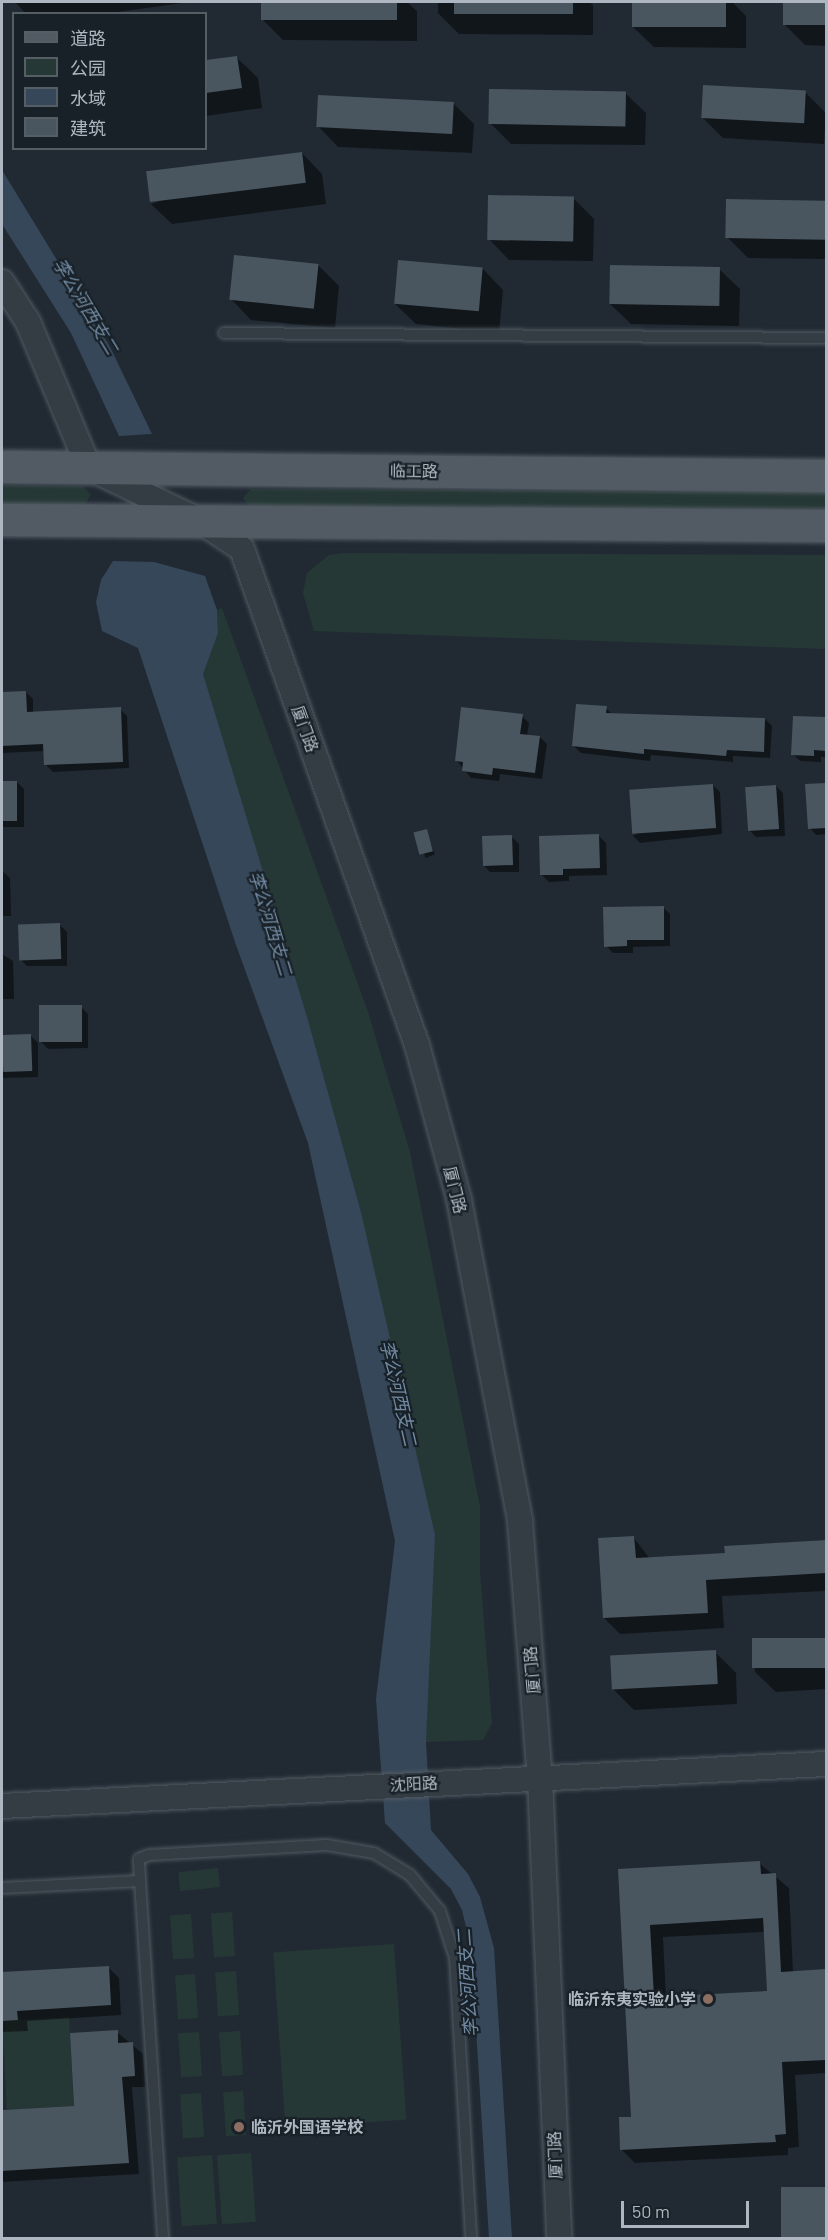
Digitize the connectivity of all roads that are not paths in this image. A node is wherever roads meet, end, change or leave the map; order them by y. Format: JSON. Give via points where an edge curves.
{"nodes":[{"id":1,"x":2,"y":282,"type":"edge"},
{"id":2,"x":224,"y":333,"type":"dead end"},
{"id":3,"x":826,"y":338,"type":"edge"},
{"id":4,"x":2,"y":467,"type":"edge"},
{"id":5,"x":89,"y":468,"type":"junction"},
{"id":6,"x":826,"y":476,"type":"edge"},
{"id":7,"x":2,"y":520,"type":"edge"},
{"id":8,"x":200,"y":521,"type":"junction"},
{"id":9,"x":826,"y":526,"type":"edge"},
{"id":10,"x":826,"y":1764,"type":"edge"},
{"id":11,"x":540,"y":1778,"type":"junction"},
{"id":12,"x":2,"y":1806,"type":"edge"},
{"id":13,"x":140,"y":1881,"type":"junction"},
{"id":14,"x":2,"y":1888,"type":"edge"},
{"id":15,"x":163,"y":2238,"type":"edge"},
{"id":16,"x":471,"y":2238,"type":"edge"},
{"id":17,"x":559,"y":2238,"type":"edge"}],
"edges":[{"from":1,"to":5,"type":"street","via":[[28,322]]},
{"from":2,"to":3,"type":"lane"},
{"from":4,"to":5,"type":"main road","name":"临工路"},
{"from":5,"to":6,"type":"main road","name":"临工路"},
{"from":5,"to":8,"type":"street","name":"厦门路"},
{"from":7,"to":8,"type":"main road"},
{"from":8,"to":9,"type":"main road"},
{"from":8,"to":11,"type":"street","name":"厦门路","via":[[242,549],[423,1067],[459,1200],[520,1521]]},
{"from":10,"to":11,"type":"street","name":"沈阳路"},
{"from":11,"to":12,"type":"street","name":"沈阳路"},
{"from":11,"to":17,"type":"street","name":"厦门路"},
{"from":13,"to":14,"type":"lane"},
{"from":13,"to":15,"type":"lane"},
{"from":13,"to":16,"type":"lane","via":[[140,1859],[149,1855],[327,1845],[362,1849],[387,1858],[428,1892],[445,1923],[455,1958]]}]}
